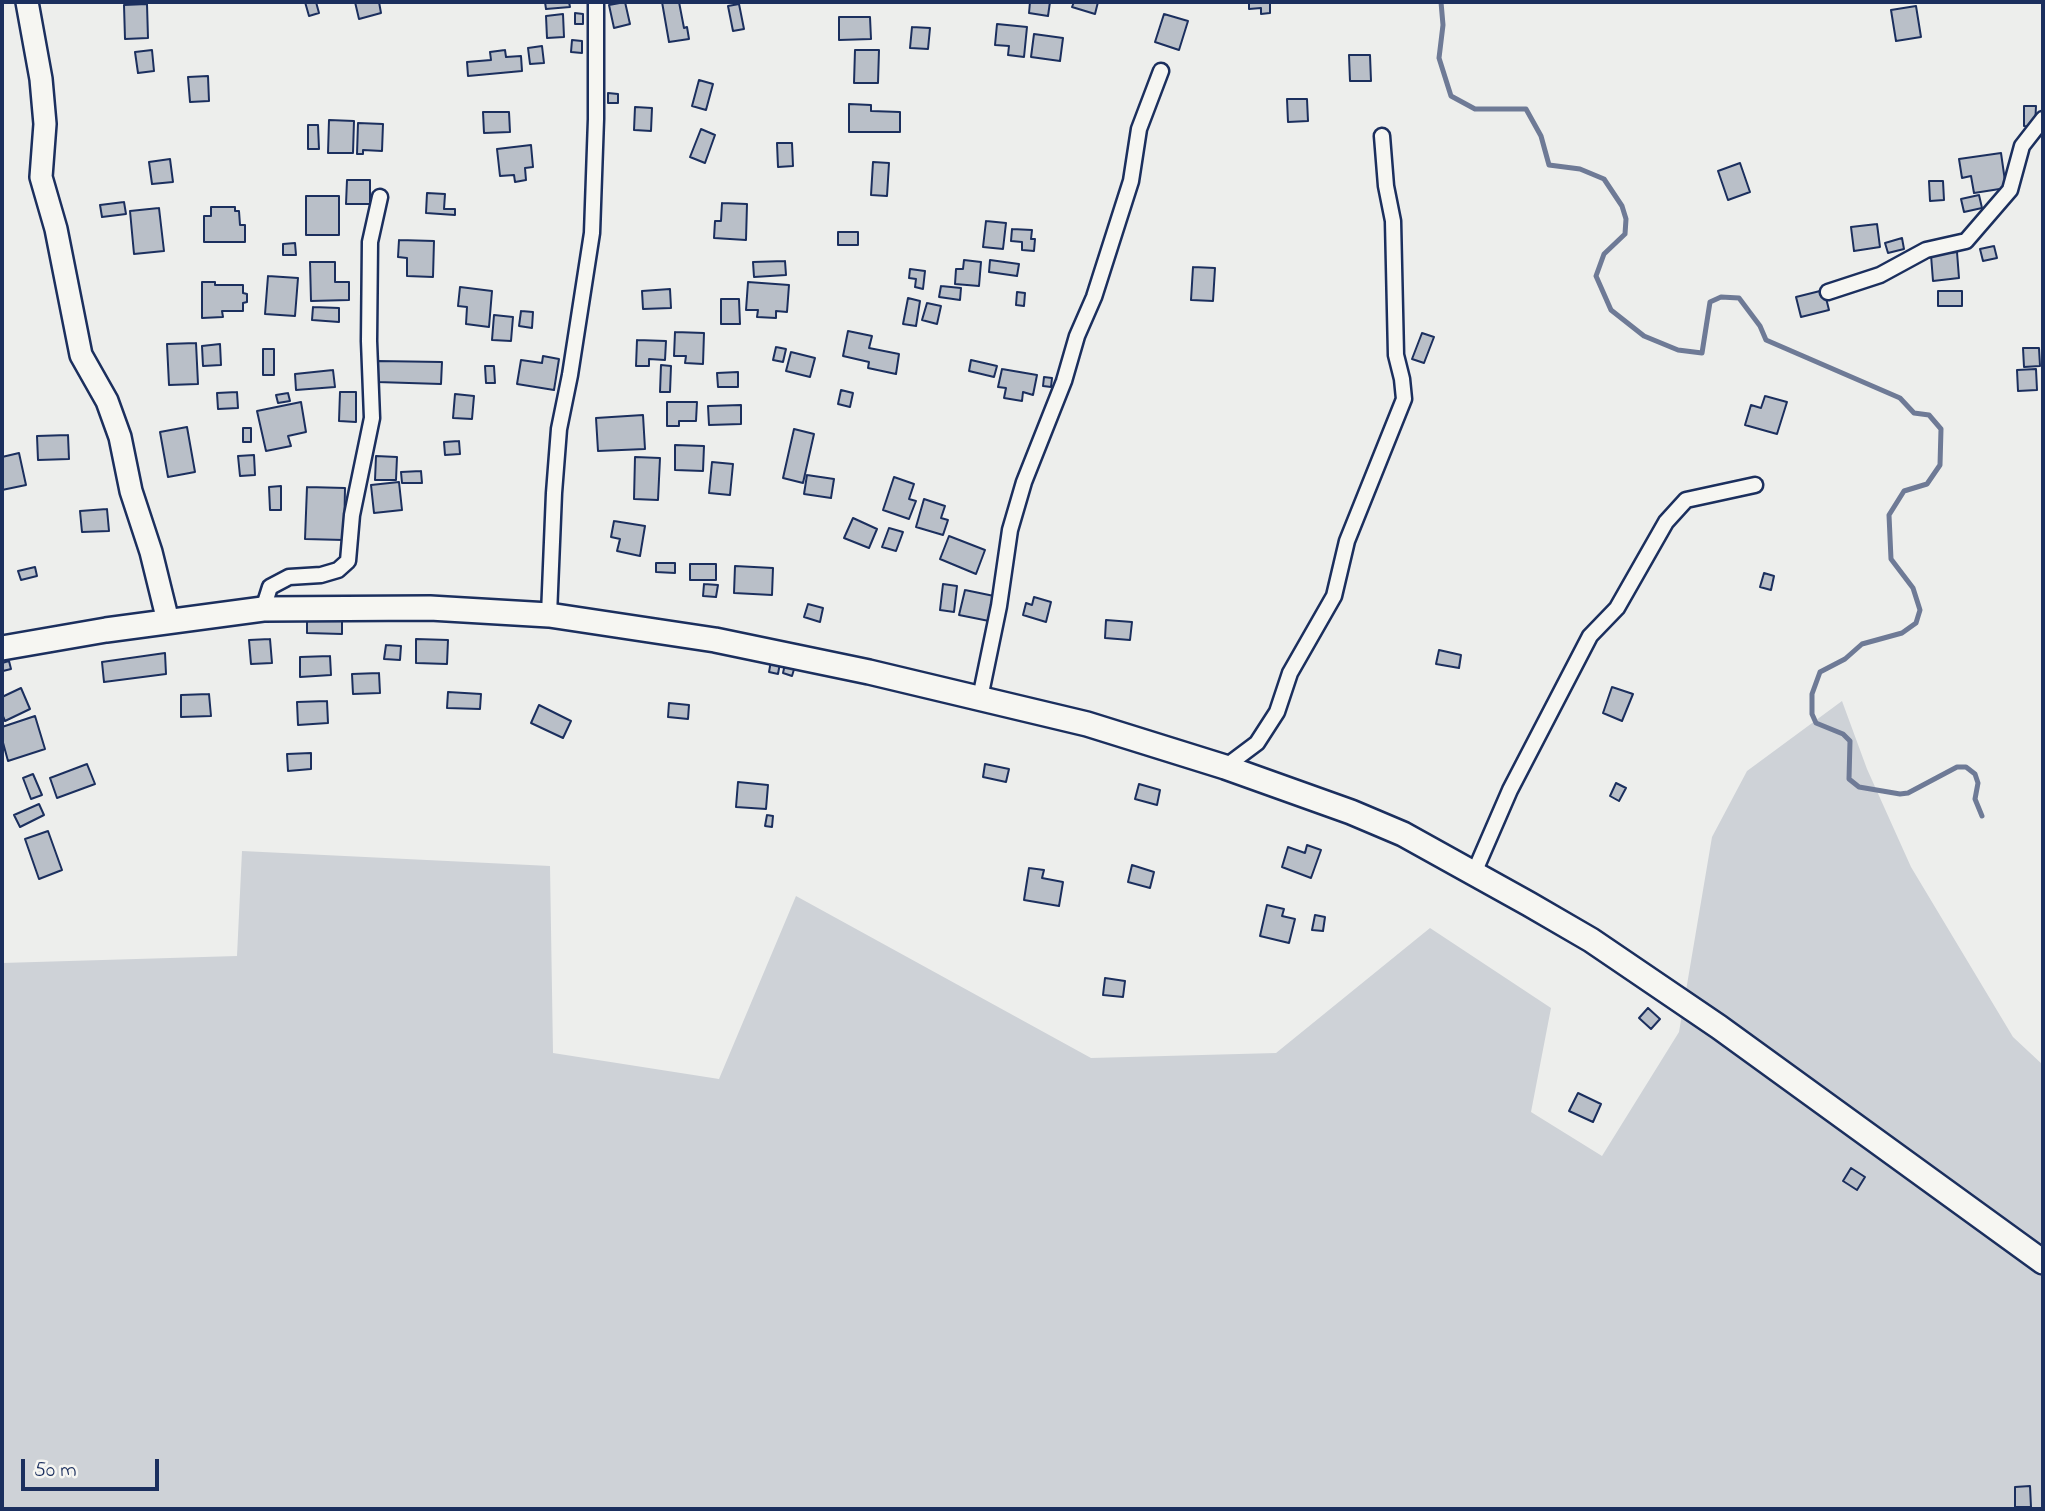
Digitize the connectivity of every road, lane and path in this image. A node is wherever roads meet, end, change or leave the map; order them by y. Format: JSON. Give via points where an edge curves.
{"nodes":[{"id":1,"x":27,"y":2,"type":"edge"},
{"id":2,"x":596,"y":2,"type":"edge"},
{"id":3,"x":1161,"y":71,"type":"dead end"},
{"id":4,"x":2043,"y":119,"type":"edge"},
{"id":5,"x":1382,"y":136,"type":"dead end"},
{"id":6,"x":380,"y":197,"type":"dead end"},
{"id":7,"x":1828,"y":292,"type":"dead end"},
{"id":8,"x":1755,"y":485,"type":"dead end"},
{"id":9,"x":263,"y":608,"type":"junction"},
{"id":10,"x":549,"y":615,"type":"junction"},
{"id":11,"x":168,"y":621,"type":"junction"},
{"id":12,"x":2,"y":648,"type":"edge"},
{"id":13,"x":980,"y":698,"type":"junction"},
{"id":14,"x":1225,"y":767,"type":"junction"},
{"id":15,"x":1474,"y":873,"type":"junction"},
{"id":16,"x":2043,"y":1262,"type":"edge"}],
"edges":[{"from":1,"to":11,"type":"street","via":[[44,113],[41,177],[56,229],[80,355],[107,401],[120,437]]},
{"from":2,"to":10,"type":"street","via":[[592,233],[559,429]]},
{"from":3,"to":13,"type":"street","via":[[1139,129],[1131,181],[1098,284],[1010,530]]},
{"from":4,"to":7,"type":"street","via":[[2022,146],[2010,190],[1966,241],[1926,250],[1880,275]]},
{"from":5,"to":14,"type":"street","via":[[1392,221],[1396,355],[1404,399],[1348,541],[1334,596],[1290,673],[1277,712],[1264,733]]},
{"from":6,"to":9,"type":"street","via":[[370,242],[372,418],[352,515],[348,561],[338,570],[289,577],[270,587]]},
{"from":8,"to":15,"type":"street","via":[[1686,500],[1666,522],[1617,608],[1590,636],[1510,790]]},
{"from":9,"to":10,"type":"main road","via":[[430,608]]},
{"from":9,"to":11,"type":"main road"},
{"from":10,"to":13,"type":"main road","via":[[715,640]]},
{"from":11,"to":12,"type":"main road"},
{"from":13,"to":14,"type":"main road","via":[[1087,724]]},
{"from":14,"to":15,"type":"main road","via":[[1351,811]]},
{"from":15,"to":16,"type":"main road","via":[[1591,940],[1708,1019]]}]}
